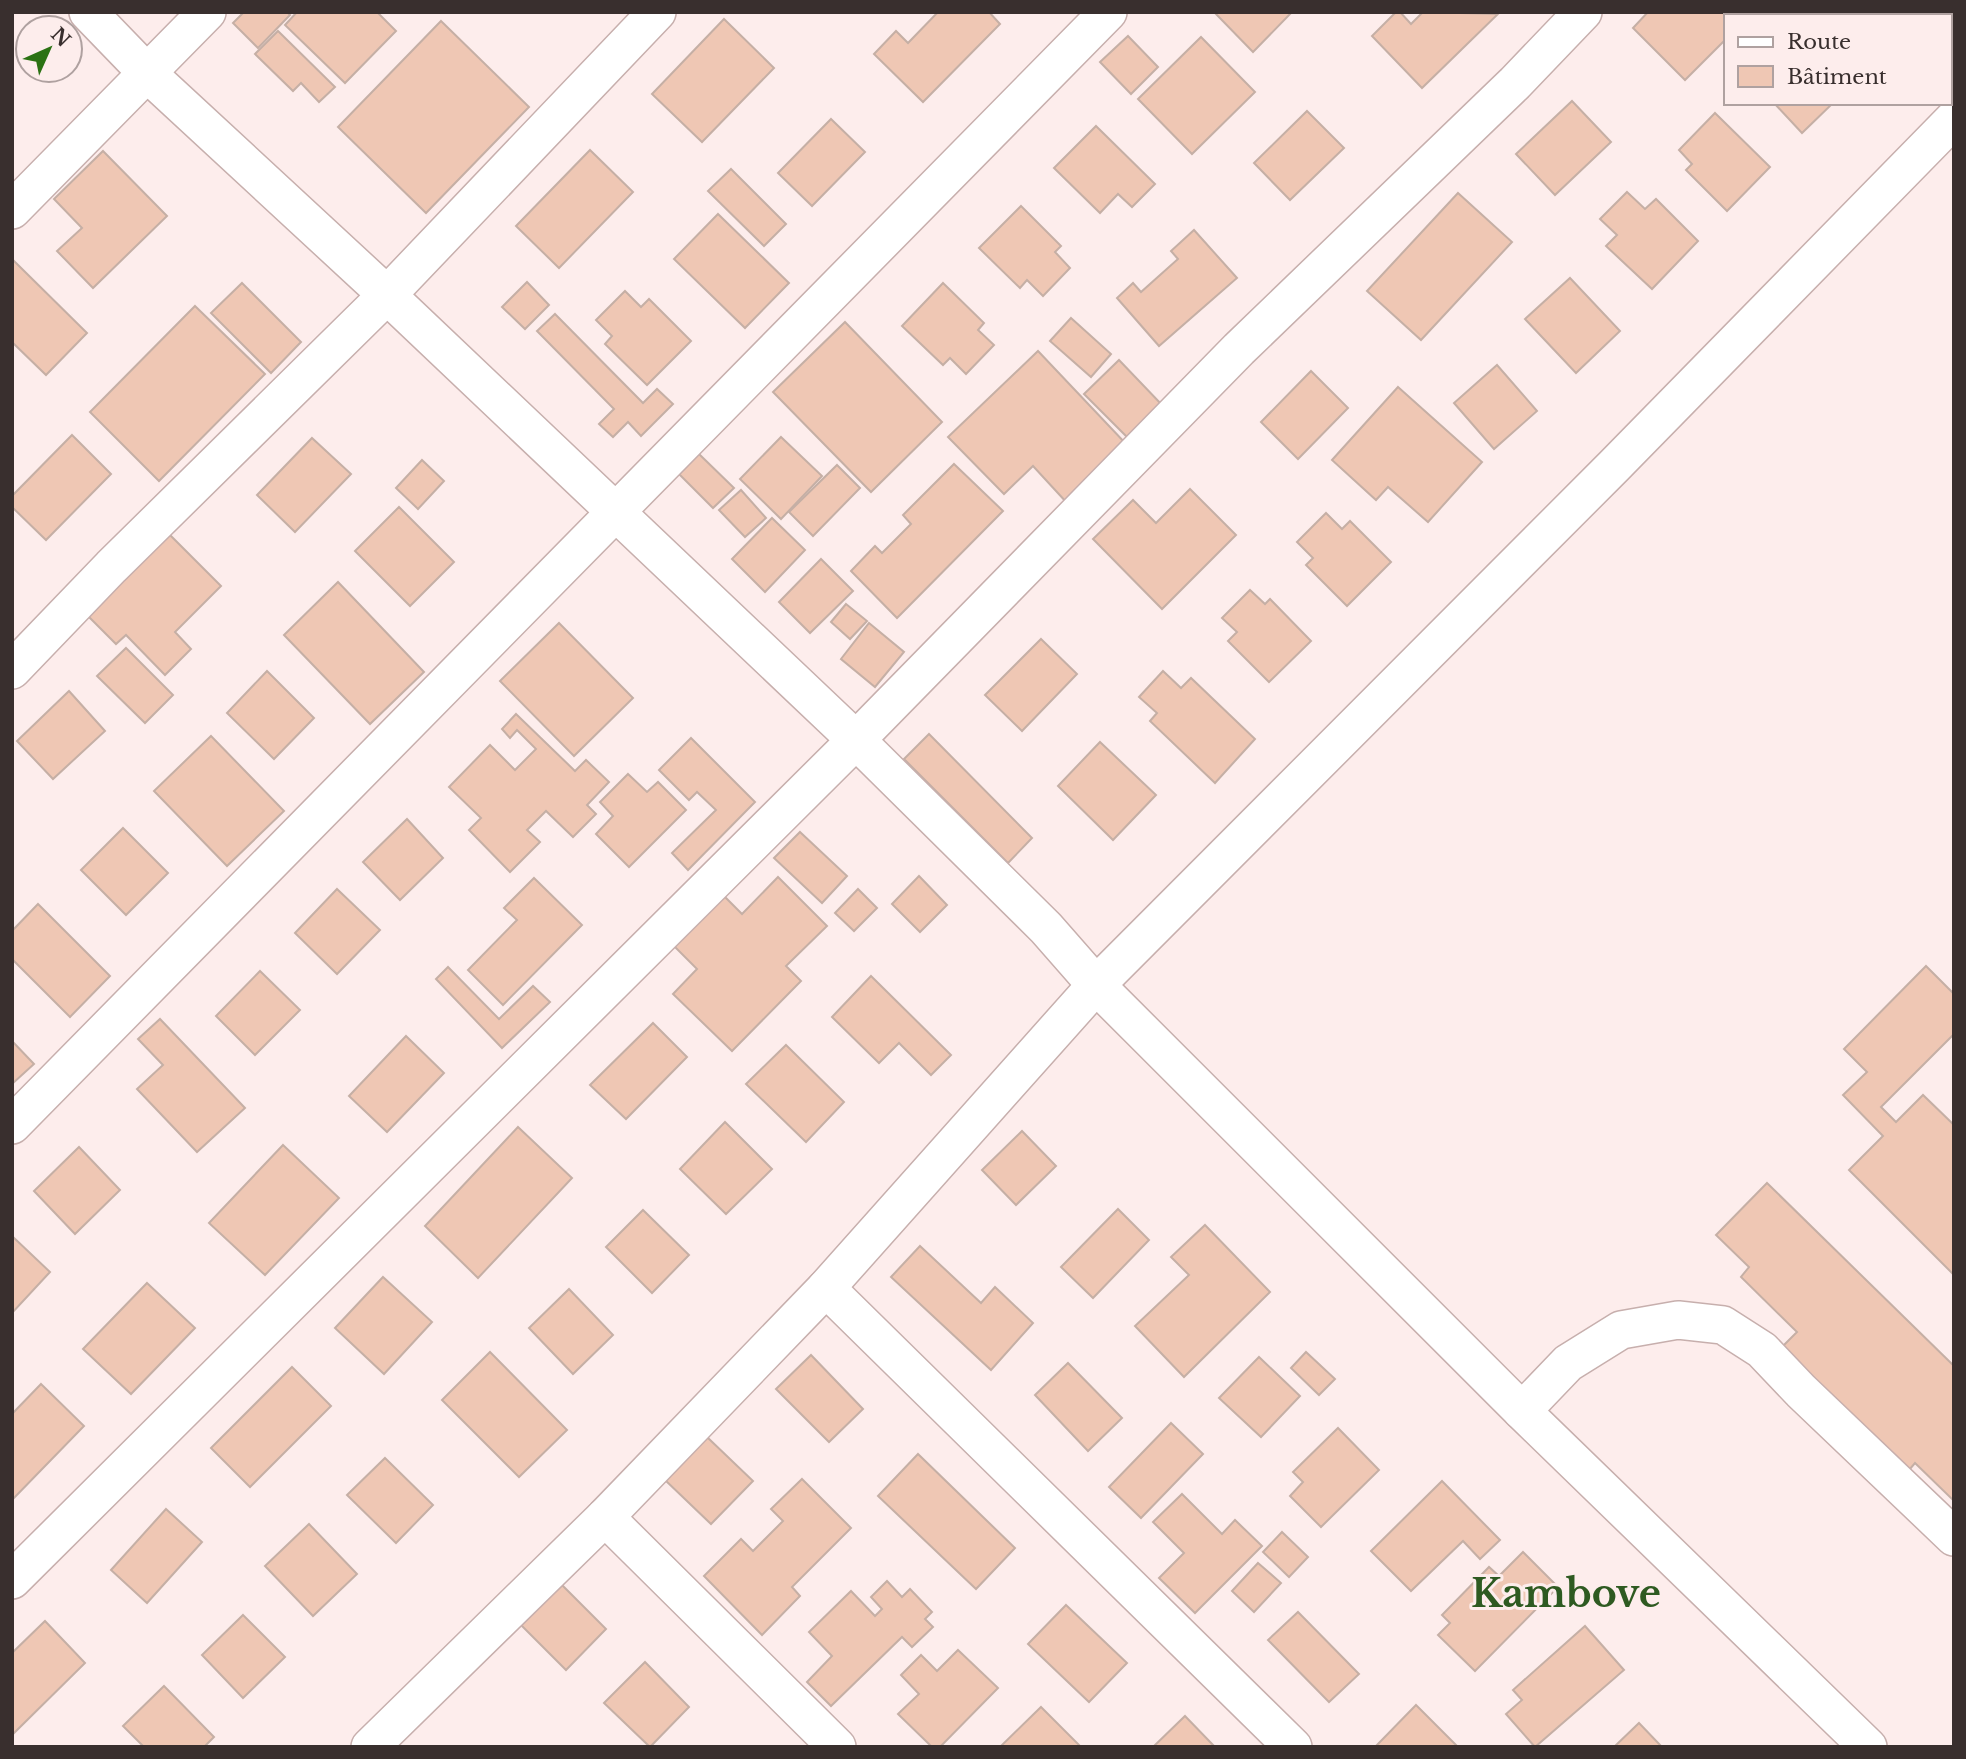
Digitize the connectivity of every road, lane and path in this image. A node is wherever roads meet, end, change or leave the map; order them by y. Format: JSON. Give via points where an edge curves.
{"nodes":[{"id":1,"x":88,"y":12,"type":"edge"},
{"id":2,"x":207,"y":12,"type":"edge"},
{"id":3,"x":657,"y":12,"type":"edge"},
{"id":4,"x":1584,"y":12,"type":"edge"},
{"id":5,"x":1094,"y":17,"type":"edge"},
{"id":6,"x":147,"y":73,"type":"junction"},
{"id":7,"x":1954,"y":119,"type":"edge"},
{"id":8,"x":12,"y":210,"type":"edge"},
{"id":9,"x":387,"y":295,"type":"junction"},
{"id":10,"x":615,"y":513,"type":"junction"},
{"id":11,"x":12,"y":670,"type":"edge"},
{"id":12,"x":856,"y":740,"type":"junction"},
{"id":13,"x":1096,"y":985,"type":"junction"},
{"id":14,"x":12,"y":1125,"type":"edge"},
{"id":15,"x":826,"y":1288,"type":"junction"},
{"id":16,"x":1522,"y":1411,"type":"junction"},
{"id":17,"x":605,"y":1517,"type":"junction"},
{"id":18,"x":1954,"y":1537,"type":"edge"},
{"id":19,"x":12,"y":1580,"type":"edge"},
{"id":20,"x":370,"y":1747,"type":"edge"},
{"id":21,"x":837,"y":1747,"type":"edge"},
{"id":22,"x":1293,"y":1747,"type":"edge"},
{"id":23,"x":1868,"y":1747,"type":"edge"}],
"edges":[{"from":1,"to":6,"type":"street"},
{"from":2,"to":6,"type":"street"},
{"from":3,"to":9,"type":"street"},
{"from":4,"to":12,"type":"street","via":[[1240,349]]},
{"from":5,"to":10,"type":"street"},
{"from":6,"to":8,"type":"street"},
{"from":6,"to":9,"type":"street"},
{"from":7,"to":13,"type":"street"},
{"from":9,"to":10,"type":"street"},
{"from":9,"to":11,"type":"street"},
{"from":10,"to":12,"type":"street"},
{"from":10,"to":14,"type":"street"},
{"from":12,"to":13,"type":"street","via":[[1046,928]]},
{"from":12,"to":19,"type":"street"},
{"from":13,"to":15,"type":"street"},
{"from":13,"to":16,"type":"street"},
{"from":15,"to":17,"type":"street"},
{"from":15,"to":22,"type":"street"},
{"from":16,"to":18,"type":"street","via":[[1568,1363],[1621,1330],[1678,1320],[1723,1325],[1762,1350]]},
{"from":16,"to":23,"type":"street"},
{"from":17,"to":20,"type":"street"},
{"from":17,"to":21,"type":"street"}]}
